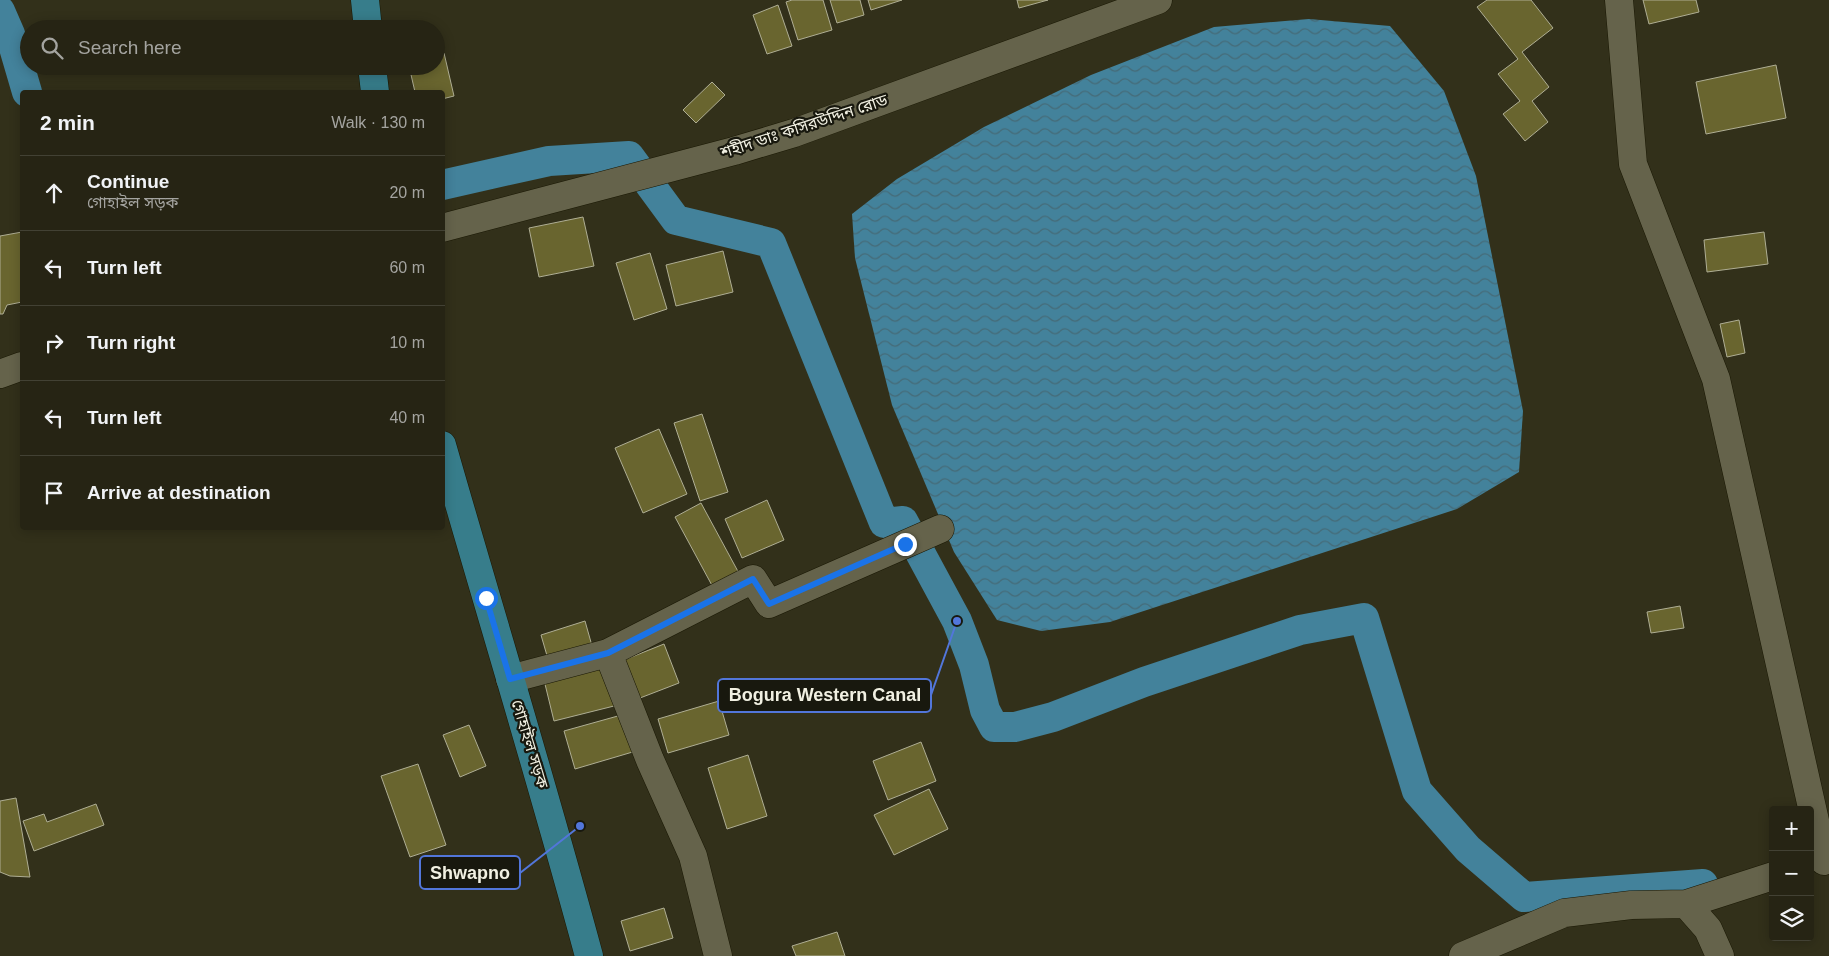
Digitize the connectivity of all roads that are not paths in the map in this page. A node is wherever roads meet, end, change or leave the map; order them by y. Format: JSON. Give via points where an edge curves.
{"nodes":[{"id":1,"x":366,"y":0,"type":"edge"},
{"id":2,"x":1158,"y":0,"type":"edge"},
{"id":3,"x":1619,"y":0,"type":"edge"},
{"id":4,"x":367,"y":20,"type":"edge"},
{"id":5,"x":373,"y":75,"type":"edge"},
{"id":6,"x":375,"y":90,"type":"edge"},
{"id":7,"x":445,"y":227,"type":"edge"},
{"id":8,"x":20,"y":367,"type":"edge"},
{"id":9,"x":0,"y":374,"type":"edge"},
{"id":10,"x":445,"y":456,"type":"edge"},
{"id":11,"x":924,"y":536,"type":"dead end"},
{"id":12,"x":608,"y":653,"type":"junction"},
{"id":13,"x":510,"y":679,"type":"junction"},
{"id":14,"x":1821,"y":862,"type":"edge"},
{"id":15,"x":1769,"y":877,"type":"edge"},
{"id":16,"x":1686,"y":904,"type":"junction"},
{"id":17,"x":589,"y":956,"type":"edge"},
{"id":18,"x":718,"y":956,"type":"edge"},
{"id":19,"x":1463,"y":956,"type":"edge"},
{"id":20,"x":1720,"y":956,"type":"edge"}],
"edges":[{"from":1,"to":4,"type":"main road"},
{"from":2,"to":7,"type":"street","name":"শহীদ ডাঃ কসিরউদ্দিন রোড","via":[[794,133]]},
{"from":3,"to":14,"type":"street","via":[[1633,164],[1716,379]]},
{"from":5,"to":6,"type":"main road"},
{"from":8,"to":9,"type":"street"},
{"from":10,"to":13,"type":"main road","name":"গোহাইল সড়ক"},
{"from":11,"to":12,"type":"street","via":[[769,604],[753,579]]},
{"from":12,"to":13,"type":"street"},
{"from":12,"to":18,"type":"street","via":[[650,760],[694,856]]},
{"from":13,"to":17,"type":"main road","name":"গোহাইল সড়ক","via":[[549,806]]},
{"from":15,"to":16,"type":"street"},
{"from":16,"to":19,"type":"street","via":[[1631,905],[1564,912]]},
{"from":16,"to":20,"type":"street","via":[[1708,930]]}]}
